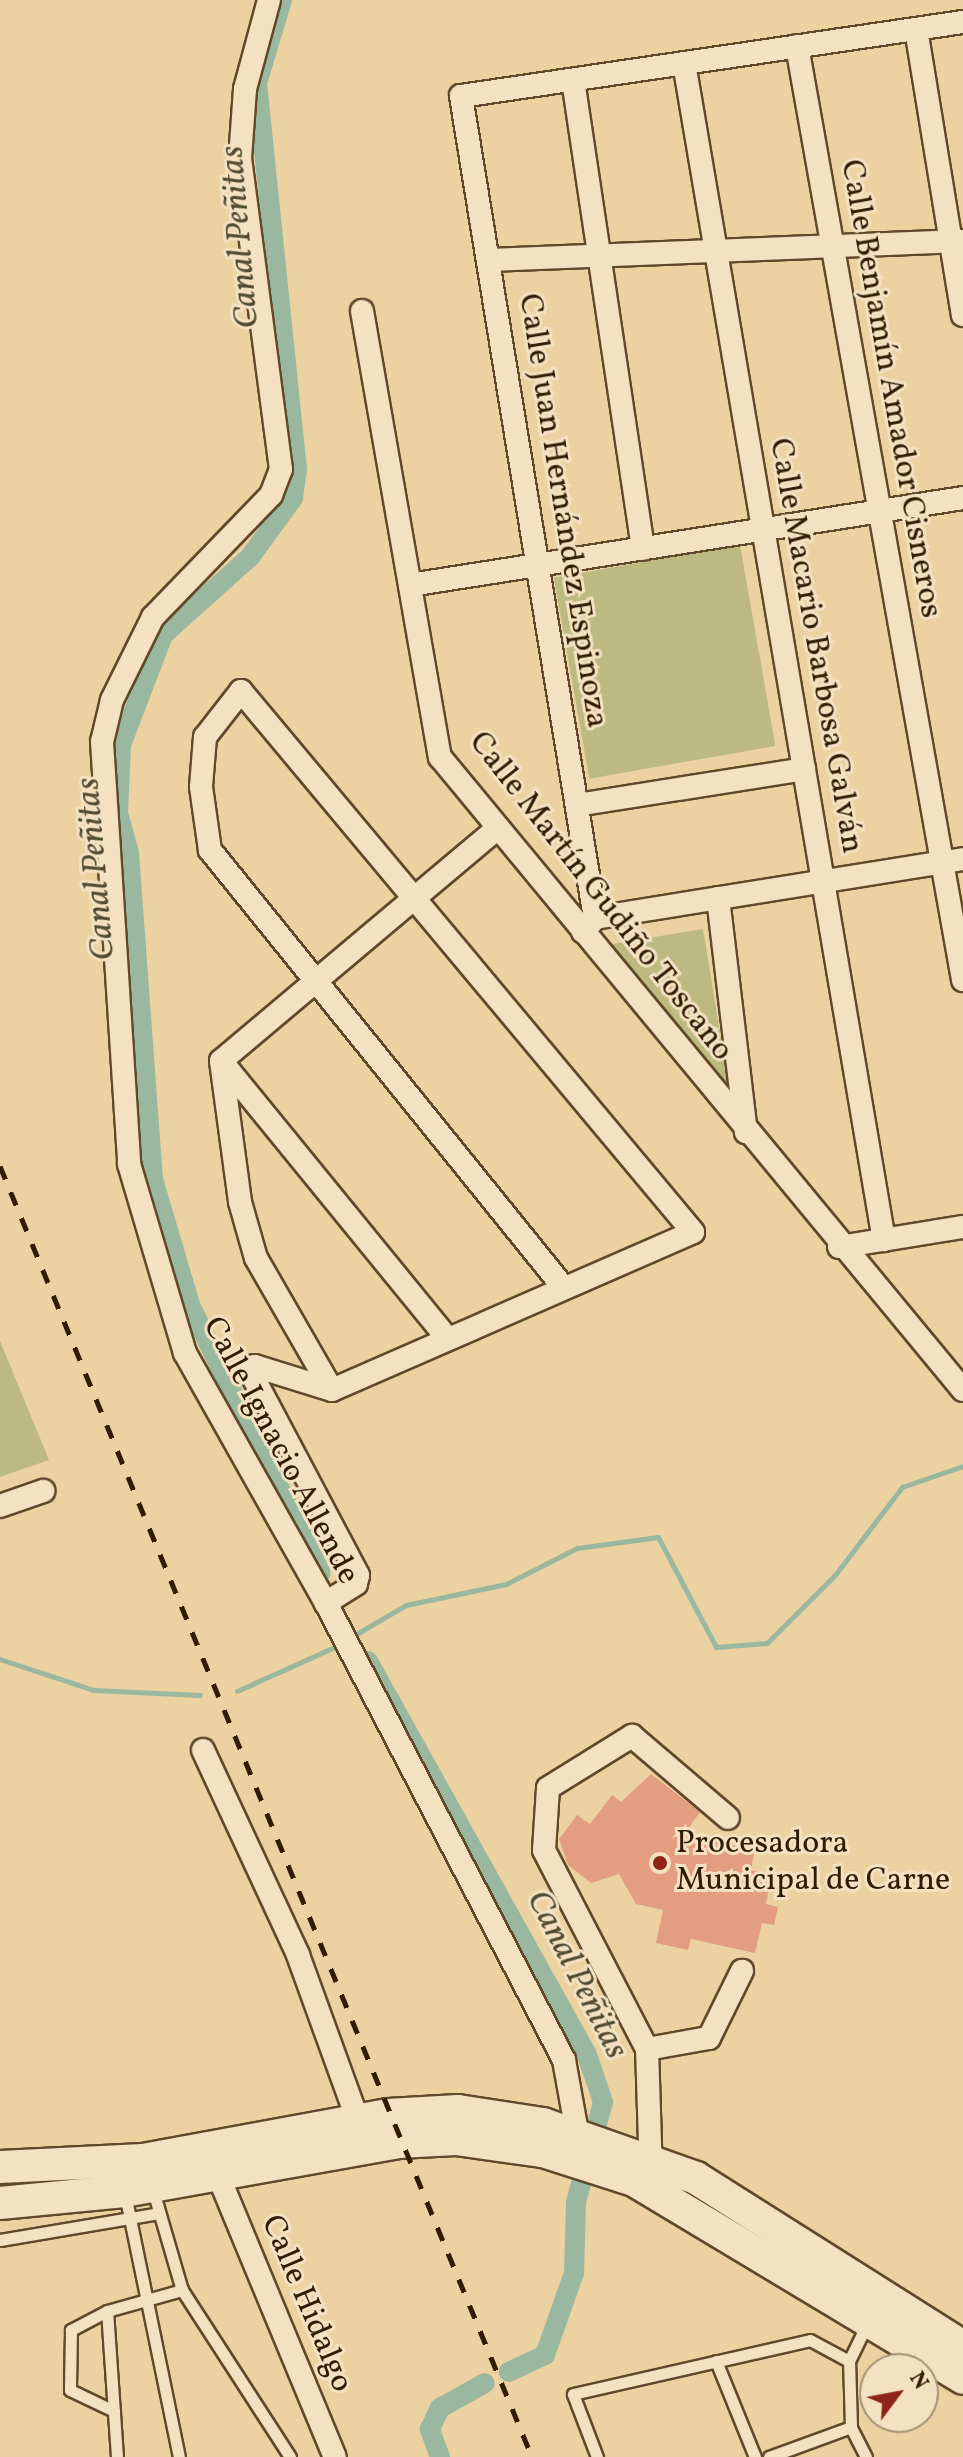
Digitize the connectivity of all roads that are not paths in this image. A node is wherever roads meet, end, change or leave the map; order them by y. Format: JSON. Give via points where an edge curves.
{"nodes":[{"id":1,"x":269,"y":0,"type":"edge"},
{"id":2,"x":963,"y":22,"type":"edge"},
{"id":3,"x":916,"y":29,"type":"junction"},
{"id":4,"x":797,"y":46,"type":"junction"},
{"id":5,"x":684,"y":63,"type":"junction"},
{"id":6,"x":573,"y":80,"type":"junction"},
{"id":7,"x":957,"y":241,"type":"edge"},
{"id":8,"x":833,"y":246,"type":"junction"},
{"id":9,"x":716,"y":251,"type":"junction"},
{"id":10,"x":599,"y":256,"type":"junction"},
{"id":11,"x":488,"y":260,"type":"junction"},
{"id":12,"x":362,"y":311,"type":"dead end"},
{"id":13,"x":963,"y":315,"type":"edge"},
{"id":14,"x":963,"y":498,"type":"edge"},
{"id":15,"x":880,"y":511,"type":"junction"},
{"id":16,"x":763,"y":529,"type":"junction"},
{"id":17,"x":643,"y":549,"type":"junction"},
{"id":18,"x":538,"y":565,"type":"junction"},
{"id":19,"x":410,"y":585,"type":"junction"},
{"id":20,"x":804,"y":769,"type":"junction"},
{"id":21,"x":577,"y":805,"type":"junction"},
{"id":22,"x":498,"y":828,"type":"junction"},
{"id":23,"x":953,"y":861,"type":"edge"},
{"id":24,"x":823,"y":882,"type":"junction"},
{"id":25,"x":414,"y":898,"type":"junction"},
{"id":26,"x":718,"y":898,"type":"junction"},
{"id":27,"x":589,"y":925,"type":"junction"},
{"id":28,"x":963,"y":980,"type":"edge"},
{"id":29,"x":316,"y":981,"type":"junction"},
{"id":30,"x":221,"y":1061,"type":"junction"},
{"id":31,"x":746,"y":1132,"type":"junction"},
{"id":32,"x":963,"y":1227,"type":"edge"},
{"id":33,"x":884,"y":1240,"type":"junction"},
{"id":34,"x":839,"y":1247,"type":"junction"},
{"id":35,"x":564,"y":1288,"type":"junction"},
{"id":36,"x":448,"y":1339,"type":"junction"},
{"id":37,"x":332,"y":1390,"type":"junction"},
{"id":38,"x":963,"y":1390,"type":"edge"},
{"id":39,"x":43,"y":1491,"type":"dead end"},
{"id":40,"x":0,"y":1506,"type":"edge"},
{"id":41,"x":330,"y":1611,"type":"junction"},
{"id":42,"x":203,"y":1750,"type":"dead end"},
{"id":43,"x":728,"y":1818,"type":"dead end"},
{"id":44,"x":742,"y":1971,"type":"dead end"},
{"id":45,"x":647,"y":2049,"type":"junction"},
{"id":46,"x":358,"y":2121,"type":"junction"},
{"id":47,"x":587,"y":2146,"type":"junction"},
{"id":48,"x":0,"y":2167,"type":"edge"},
{"id":49,"x":651,"y":2174,"type":"junction"},
{"id":50,"x":218,"y":2175,"type":"junction"},
{"id":51,"x":138,"y":2189,"type":"junction"},
{"id":52,"x":2,"y":2204,"type":"edge"},
{"id":53,"x":0,"y":2240,"type":"edge"},
{"id":54,"x":182,"y":2290,"type":"junction"},
{"id":55,"x":147,"y":2298,"type":"junction"},
{"id":56,"x":107,"y":2311,"type":"junction"},
{"id":57,"x":889,"y":2321,"type":"junction"},
{"id":58,"x":963,"y":2347,"type":"edge"},
{"id":59,"x":716,"y":2361,"type":"junction"},
{"id":60,"x":849,"y":2361,"type":"junction"},
{"id":61,"x":963,"y":2378,"type":"edge"},
{"id":62,"x":114,"y":2411,"type":"junction"},
{"id":63,"x":851,"y":2427,"type":"junction"},
{"id":64,"x":117,"y":2457,"type":"edge"},
{"id":65,"x":179,"y":2457,"type":"edge"},
{"id":66,"x":290,"y":2457,"type":"edge"},
{"id":67,"x":335,"y":2457,"type":"edge"},
{"id":68,"x":597,"y":2457,"type":"edge"},
{"id":69,"x":755,"y":2457,"type":"edge"},
{"id":70,"x":769,"y":2457,"type":"edge"},
{"id":71,"x":866,"y":2457,"type":"edge"}],
"edges":[{"from":1,"to":41,"type":"street","name":"Calle Ignacio Allende","via":[[245,89],[240,158],[281,469],[271,495],[153,617],[112,700],[102,742],[104,796],[129,1164],[152,1252],[185,1353]]},
{"from":2,"to":3,"type":"street"},
{"from":3,"to":4,"type":"street"},
{"from":3,"to":7,"type":"street"},
{"from":4,"to":5,"type":"street"},
{"from":4,"to":8,"type":"street","name":"Calle Benjamín Amador Cisneros"},
{"from":5,"to":6,"type":"street"},
{"from":5,"to":9,"type":"street","name":"Calle Macario Barbosa Galván"},
{"from":6,"to":10,"type":"street"},
{"from":6,"to":11,"type":"street","name":"Calle Juan Hernández Espinoza","via":[[461,96]]},
{"from":7,"to":8,"type":"street"},
{"from":7,"to":13,"type":"street"},
{"from":8,"to":9,"type":"street"},
{"from":8,"to":15,"type":"street","name":"Calle Benjamín Amador Cisneros"},
{"from":9,"to":10,"type":"street"},
{"from":9,"to":16,"type":"street","name":"Calle Macario Barbosa Galván"},
{"from":10,"to":11,"type":"street"},
{"from":10,"to":17,"type":"street"},
{"from":11,"to":18,"type":"street","name":"Calle Juan Hernández Espinoza"},
{"from":12,"to":19,"type":"street","name":"Calle Martín Gudiño Toscano"},
{"from":14,"to":15,"type":"street"},
{"from":15,"to":16,"type":"street"},
{"from":15,"to":23,"type":"street","name":"Calle Benjamín Amador Cisneros"},
{"from":16,"to":17,"type":"street"},
{"from":16,"to":20,"type":"street","name":"Calle Macario Barbosa Galván"},
{"from":17,"to":18,"type":"street"},
{"from":18,"to":19,"type":"street"},
{"from":18,"to":21,"type":"street","name":"Calle Juan Hernández Espinoza"},
{"from":19,"to":22,"type":"street","name":"Calle Martín Gudiño Toscano","via":[[440,757]]},
{"from":20,"to":21,"type":"street"},
{"from":20,"to":24,"type":"street","name":"Calle Macario Barbosa Galván"},
{"from":21,"to":27,"type":"street","name":"Calle Juan Hernández Espinoza"},
{"from":22,"to":25,"type":"street"},
{"from":22,"to":27,"type":"street","name":"Calle Martín Gudiño Toscano"},
{"from":23,"to":24,"type":"street"},
{"from":23,"to":28,"type":"street","name":"Calle Benjamín Amador Cisneros"},
{"from":24,"to":26,"type":"street"},
{"from":24,"to":33,"type":"street","name":"Calle Macario Barbosa Galván"},
{"from":25,"to":29,"type":"street"},
{"from":25,"to":29,"type":"street","via":[[241,691],[205,737],[201,787],[210,850]]},
{"from":25,"to":35,"type":"street","via":[[693,1232]]},
{"from":26,"to":27,"type":"street"},
{"from":26,"to":31,"type":"street"},
{"from":27,"to":31,"type":"street","name":"Calle Martín Gudiño Toscano"},
{"from":29,"to":30,"type":"street"},
{"from":29,"to":35,"type":"street"},
{"from":30,"to":36,"type":"street"},
{"from":30,"to":37,"type":"street","via":[[240,1202],[256,1258]]},
{"from":31,"to":34,"type":"street","name":"Calle Martín Gudiño Toscano"},
{"from":32,"to":33,"type":"street"},
{"from":33,"to":34,"type":"street"},
{"from":34,"to":38,"type":"street","name":"Calle Martín Gudiño Toscano"},
{"from":35,"to":36,"type":"street"},
{"from":36,"to":37,"type":"street"},
{"from":37,"to":41,"type":"street","via":[[255,1366],[251,1373],[358,1575]]},
{"from":39,"to":40,"type":"street"},
{"from":41,"to":47,"type":"street","name":"Calle Ignacio Allende","via":[[564,2060]]},
{"from":42,"to":46,"type":"street","via":[[298,1955]]},
{"from":43,"to":45,"type":"street","via":[[632,1736],[548,1788],[544,1850]]},
{"from":44,"to":45,"type":"street","via":[[709,2038]]},
{"from":45,"to":49,"type":"street"},
{"from":46,"to":47,"type":"main road","via":[[458,2111]]},
{"from":46,"to":51,"type":"main road"},
{"from":47,"to":49,"type":"main road"},
{"from":47,"to":50,"type":"main road","via":[[413,2141]]},
{"from":48,"to":51,"type":"main road"},
{"from":49,"to":57,"type":"main road"},
{"from":50,"to":51,"type":"main road"},
{"from":50,"to":67,"type":"street","name":"Calle Hidalgo"},
{"from":51,"to":52,"type":"main road"},
{"from":51,"to":53,"type":"lane"},
{"from":51,"to":54,"type":"lane"},
{"from":51,"to":55,"type":"lane"},
{"from":54,"to":55,"type":"lane"},
{"from":54,"to":66,"type":"lane"},
{"from":55,"to":56,"type":"lane"},
{"from":55,"to":65,"type":"lane"},
{"from":56,"to":62,"type":"lane"},
{"from":56,"to":62,"type":"lane","via":[[71,2330],[70,2390]]},
{"from":57,"to":58,"type":"main road"},
{"from":57,"to":60,"type":"lane"},
{"from":57,"to":61,"type":"main road"},
{"from":59,"to":60,"type":"lane","via":[[810,2340]]},
{"from":59,"to":68,"type":"lane","via":[[573,2394]]},
{"from":59,"to":69,"type":"lane"},
{"from":60,"to":63,"type":"lane"},
{"from":62,"to":64,"type":"lane"},
{"from":63,"to":70,"type":"lane"},
{"from":63,"to":71,"type":"lane"}]}
